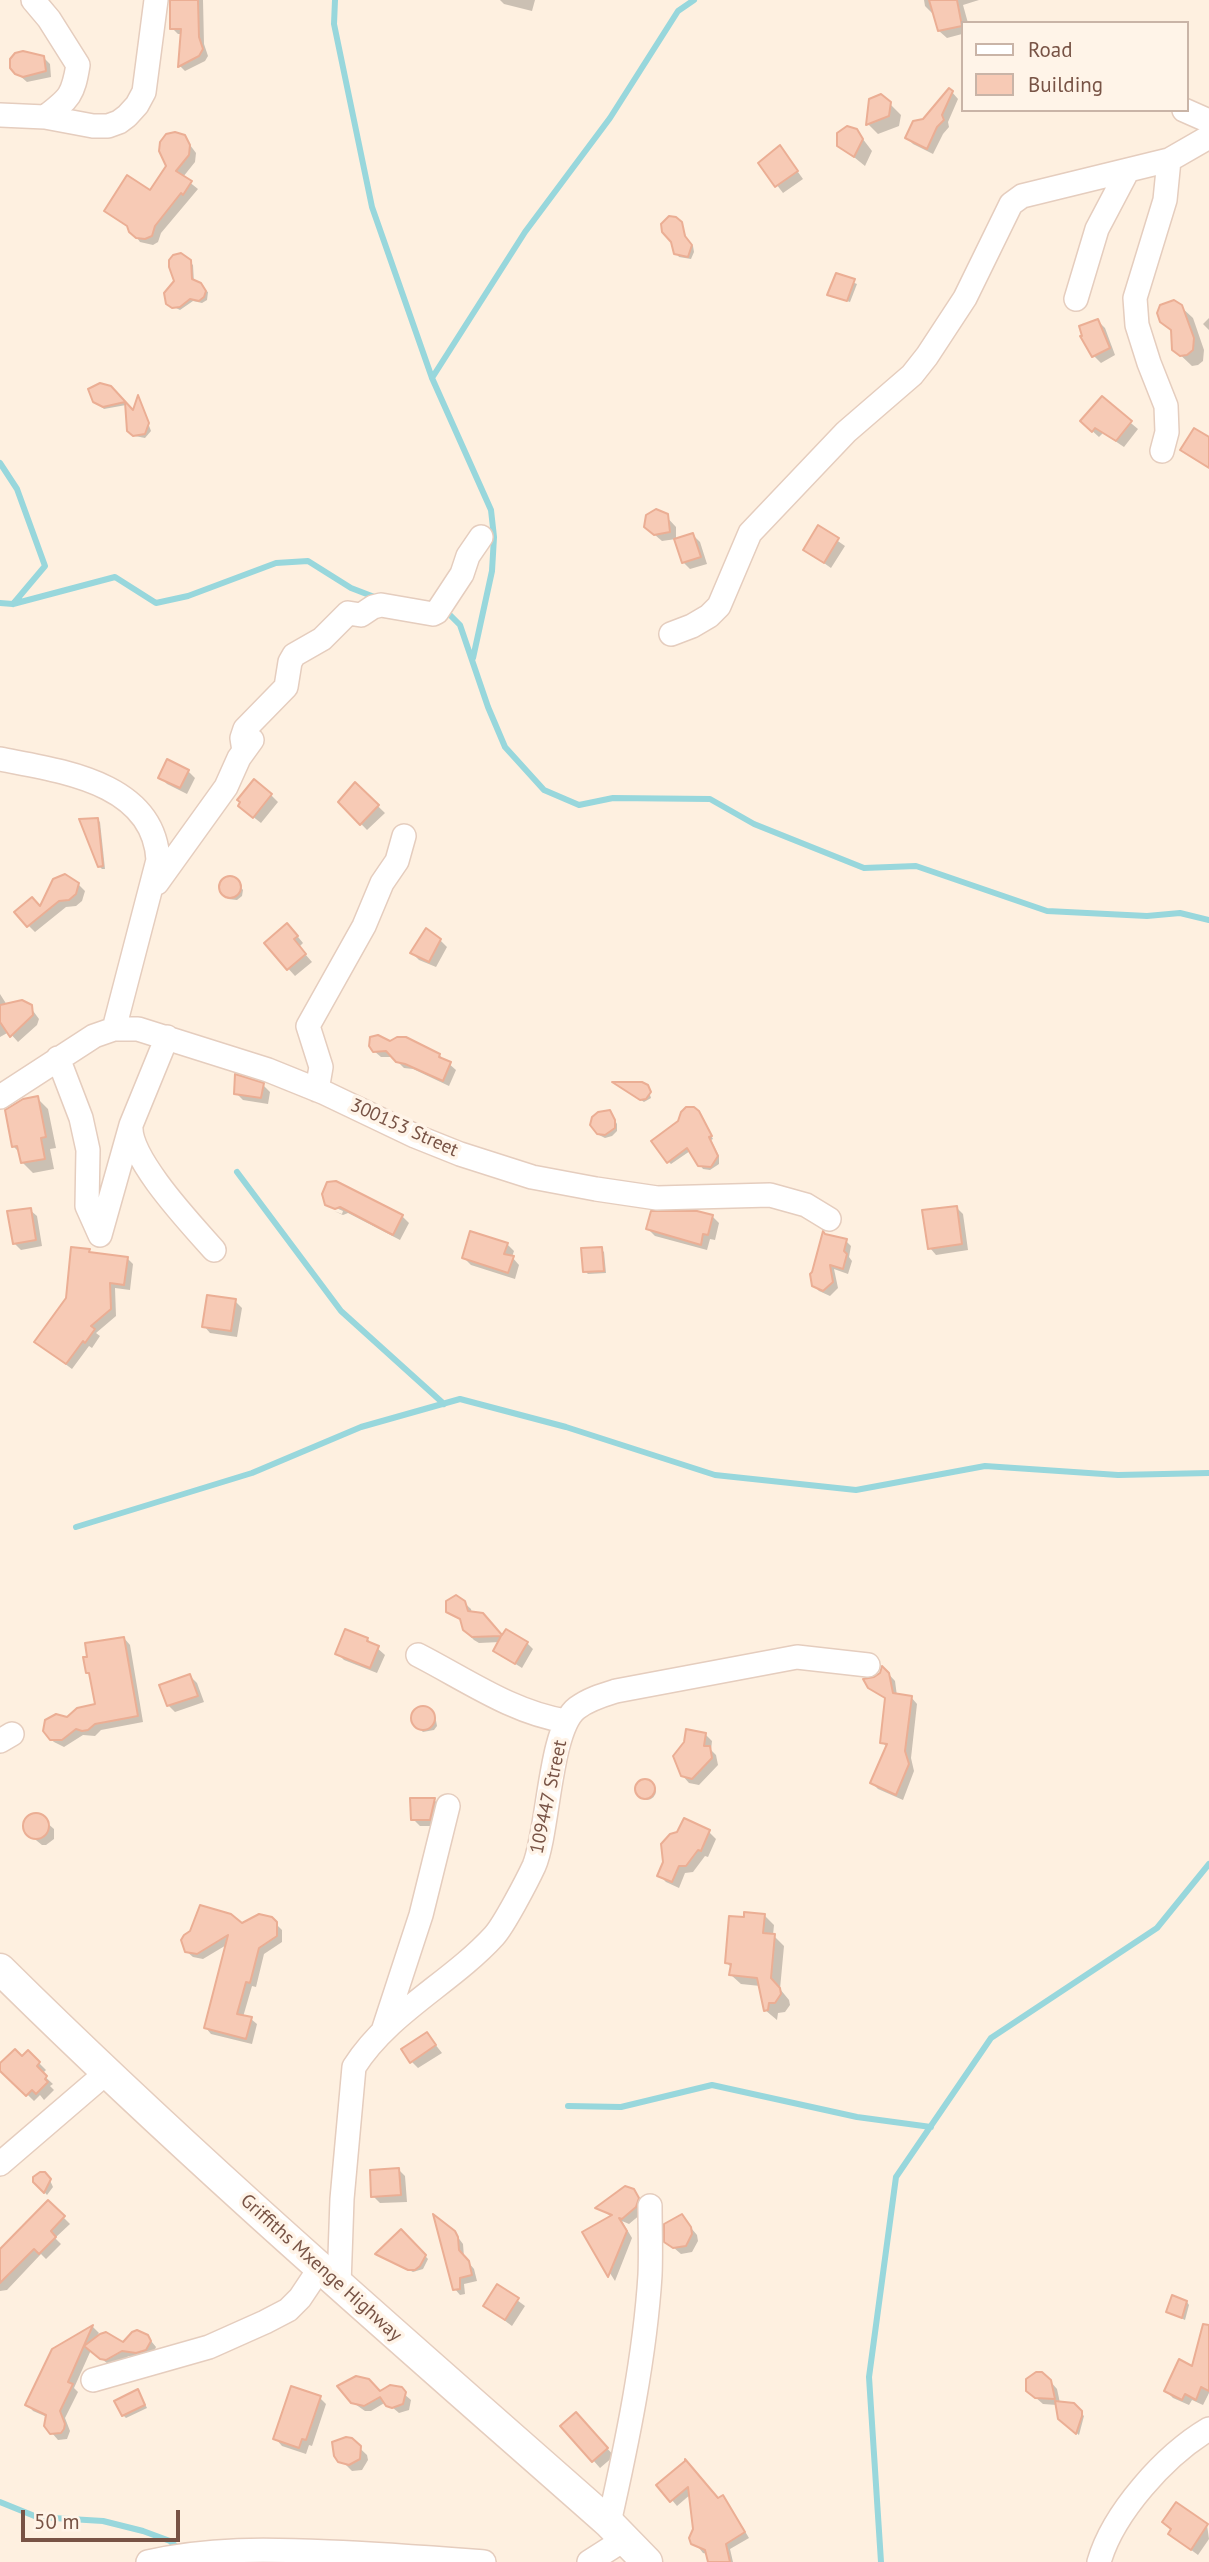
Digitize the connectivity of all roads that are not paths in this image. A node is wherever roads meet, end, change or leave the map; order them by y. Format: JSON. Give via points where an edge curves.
{"nodes":[{"id":1,"x":33,"y":0,"type":"edge"},
{"id":2,"x":156,"y":0,"type":"edge"},
{"id":3,"x":1188,"y":112,"type":"edge"},
{"id":4,"x":0,"y":115,"type":"edge"},
{"id":5,"x":45,"y":117,"type":"junction"},
{"id":6,"x":1209,"y":121,"type":"edge"},
{"id":7,"x":1209,"y":137,"type":"edge"},
{"id":8,"x":1169,"y":160,"type":"junction"},
{"id":9,"x":1127,"y":172,"type":"junction"},
{"id":10,"x":1076,"y":299,"type":"dead end"},
{"id":11,"x":1162,"y":451,"type":"dead end"},
{"id":12,"x":481,"y":537,"type":"dead end"},
{"id":13,"x":671,"y":634,"type":"dead end"},
{"id":14,"x":0,"y":759,"type":"edge"},
{"id":15,"x":404,"y":836,"type":"dead end"},
{"id":16,"x":150,"y":894,"type":"junction"},
{"id":17,"x":114,"y":1029,"type":"junction"},
{"id":18,"x":167,"y":1037,"type":"junction"},
{"id":19,"x":58,"y":1058,"type":"junction"},
{"id":20,"x":317,"y":1090,"type":"junction"},
{"id":21,"x":0,"y":1097,"type":"edge"},
{"id":22,"x":131,"y":1125,"type":"junction"},
{"id":23,"x":829,"y":1219,"type":"dead end"},
{"id":24,"x":214,"y":1250,"type":"dead end"},
{"id":25,"x":418,"y":1655,"type":"dead end"},
{"id":26,"x":868,"y":1665,"type":"dead end"},
{"id":27,"x":566,"y":1721,"type":"junction"},
{"id":28,"x":448,"y":1805,"type":"dead end"},
{"id":29,"x":0,"y":1969,"type":"edge"},
{"id":30,"x":383,"y":2031,"type":"junction"},
{"id":31,"x":106,"y":2074,"type":"junction"},
{"id":32,"x":0,"y":2164,"type":"edge"},
{"id":33,"x":650,"y":2206,"type":"dead end"},
{"id":34,"x":329,"y":2276,"type":"junction"},
{"id":35,"x":93,"y":2380,"type":"dead end"},
{"id":36,"x":1209,"y":2429,"type":"edge"},
{"id":37,"x":617,"y":2531,"type":"junction"},
{"id":38,"x":594,"y":2561,"type":"edge"},
{"id":39,"x":148,"y":2562,"type":"edge"},
{"id":40,"x":484,"y":2562,"type":"edge"},
{"id":41,"x":647,"y":2562,"type":"edge"},
{"id":42,"x":1099,"y":2562,"type":"edge"}],
"edges":[{"from":1,"to":5,"type":"street","via":[[78,65],[74,89]]},
{"from":2,"to":5,"type":"street","via":[[144,92],[127,116],[108,126]]},
{"from":3,"to":6,"type":"street"},
{"from":4,"to":5,"type":"street"},
{"from":7,"to":8,"type":"street"},
{"from":8,"to":9,"type":"street"},
{"from":8,"to":11,"type":"street","via":[[1165,200],[1135,298],[1138,325],[1166,406]]},
{"from":9,"to":10,"type":"street","via":[[1097,229]]},
{"from":9,"to":13,"type":"street","via":[[1022,196],[1011,204],[965,298],[912,375],[846,432],[750,533],[719,606],[692,626]]},
{"from":12,"to":16,"type":"street","via":[[437,612],[381,605],[361,615],[348,613],[322,639],[293,655],[286,687],[245,729],[242,738],[249,744],[226,788]]},
{"from":14,"to":16,"type":"street","via":[[98,784],[137,808],[158,847]]},
{"from":15,"to":20,"type":"street","via":[[397,861],[307,1026],[321,1066]]},
{"from":16,"to":17,"type":"street"},
{"from":17,"to":18,"type":"street","name":"300153 Street","via":[[138,1029]]},
{"from":17,"to":19,"type":"street","name":"300153 Street"},
{"from":18,"to":20,"type":"street","name":"300153 Street"},
{"from":18,"to":22,"type":"street"},
{"from":19,"to":21,"type":"street","name":"300153 Street"},
{"from":19,"to":22,"type":"street","via":[[88,1150],[87,1206],[100,1235]]},
{"from":20,"to":23,"type":"street","name":"300153 Street","via":[[449,1150],[533,1177],[657,1198],[770,1195],[806,1205]]},
{"from":22,"to":24,"type":"street","via":[[134,1144],[152,1174]]},
{"from":25,"to":27,"type":"street","via":[[542,1717]]},
{"from":26,"to":27,"type":"street","name":"109447 Street","via":[[797,1657],[616,1691],[594,1698]]},
{"from":27,"to":30,"type":"street","name":"109447 Street","via":[[534,1864],[496,1934]]},
{"from":28,"to":30,"type":"street","via":[[421,1915]]},
{"from":29,"to":31,"type":"street","name":"Griffiths Mxenge Highway"},
{"from":30,"to":34,"type":"street","name":"109447 Street","via":[[354,2067],[342,2199]]},
{"from":31,"to":32,"type":"street"},
{"from":31,"to":34,"type":"street","name":"Griffiths Mxenge Highway"},
{"from":33,"to":37,"type":"street","via":[[646,2324],[620,2475]]},
{"from":34,"to":35,"type":"street","via":[[288,2310],[209,2347]]},
{"from":34,"to":37,"type":"street","name":"Griffiths Mxenge Highway"},
{"from":36,"to":42,"type":"street","via":[[1162,2466],[1123,2512]]},
{"from":37,"to":38,"type":"street"},
{"from":37,"to":41,"type":"street","name":"Griffiths Mxenge Highway"},
{"from":39,"to":40,"type":"street","via":[[184,2553],[260,2550]]}]}
